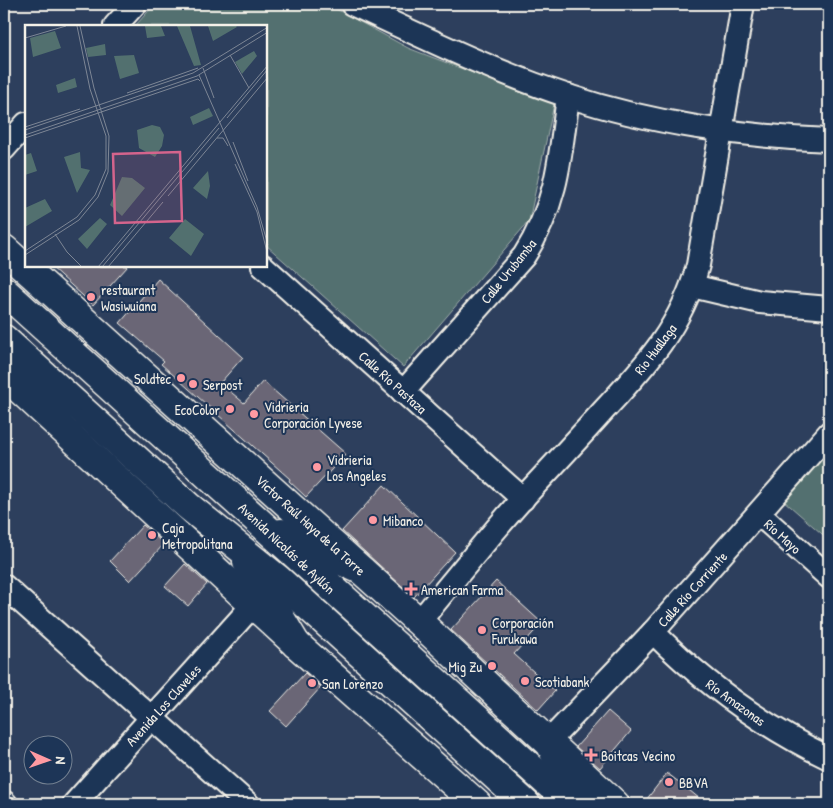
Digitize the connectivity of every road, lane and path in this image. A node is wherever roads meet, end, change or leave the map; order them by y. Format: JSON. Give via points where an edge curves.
{"nodes":[{"id":1,"x":135,"y":4,"type":"edge"},
{"id":2,"x":352,"y":4,"type":"edge"},
{"id":3,"x":743,"y":4,"type":"edge"},
{"id":4,"x":116,"y":25,"type":"edge"},
{"id":5,"x":568,"y":96,"type":"junction"},
{"id":6,"x":25,"y":125,"type":"edge"},
{"id":7,"x":720,"y":129,"type":"junction"},
{"id":8,"x":829,"y":140,"type":"edge"},
{"id":9,"x":4,"y":149,"type":"edge"},
{"id":10,"x":4,"y":248,"type":"edge"},
{"id":11,"x":25,"y":267,"type":"edge"},
{"id":12,"x":26,"y":268,"type":"edge"},
{"id":13,"x":265,"y":268,"type":"edge"},
{"id":14,"x":692,"y":286,"type":"junction"},
{"id":15,"x":4,"y":291,"type":"edge"},
{"id":16,"x":829,"y":308,"type":"edge"},
{"id":17,"x":4,"y":339,"type":"edge"},
{"id":18,"x":4,"y":375,"type":"edge"},
{"id":19,"x":403,"y":392,"type":"junction"},
{"id":20,"x":829,"y":433,"type":"edge"},
{"id":21,"x":523,"y":498,"type":"junction"},
{"id":22,"x":759,"y":514,"type":"junction"},
{"id":23,"x":260,"y":522,"type":"junction"},
{"id":24,"x":237,"y":546,"type":"junction"},
{"id":25,"x":361,"y":570,"type":"junction"},
{"id":26,"x":829,"y":577,"type":"edge"},
{"id":27,"x":4,"y":586,"type":"edge"},
{"id":28,"x":253,"y":605,"type":"junction"},
{"id":29,"x":419,"y":622,"type":"junction"},
{"id":30,"x":654,"y":632,"type":"junction"},
{"id":31,"x":296,"y":644,"type":"junction"},
{"id":32,"x":152,"y":717,"type":"junction"},
{"id":33,"x":549,"y":741,"type":"junction"},
{"id":34,"x":829,"y":758,"type":"edge"},
{"id":35,"x":74,"y":804,"type":"edge"},
{"id":36,"x":248,"y":804,"type":"edge"},
{"id":37,"x":477,"y":804,"type":"edge"},
{"id":38,"x":526,"y":804,"type":"edge"},
{"id":39,"x":571,"y":804,"type":"edge"},
{"id":40,"x":578,"y":804,"type":"edge"},
{"id":41,"x":615,"y":804,"type":"edge"}],
"edges":[{"from":1,"to":4,"type":"street"},
{"from":2,"to":5,"type":"street","via":[[466,58]]},
{"from":3,"to":7,"type":"street","name":"Rio Huallaga"},
{"from":5,"to":7,"type":"street","via":[[622,111]]},
{"from":5,"to":19,"type":"street","name":"Calle Urubamba","via":[[551,203],[540,231],[524,256]]},
{"from":6,"to":9,"type":"street"},
{"from":7,"to":8,"type":"street"},
{"from":7,"to":14,"type":"street","name":"Rio Huallaga"},
{"from":10,"to":11,"type":"main road","name":"Víctor Raúl Haya de la Torre"},
{"from":12,"to":25,"type":"main road","name":"Víctor Raúl Haya de la Torre"},
{"from":13,"to":19,"type":"street","name":"Calle Río Pastaza"},
{"from":14,"to":16,"type":"street","via":[[760,302]]},
{"from":14,"to":21,"type":"street","name":"Rio Huallaga","via":[[666,338]]},
{"from":15,"to":23,"type":"main road","name":"Avenida Nicolás de Ayllón"},
{"from":17,"to":24,"type":"main road","name":"Avenida Nicolás de Ayllón","via":[[188,506]]},
{"from":18,"to":28,"type":"main road"},
{"from":19,"to":21,"type":"street","name":"Calle Río Pastaza"},
{"from":20,"to":22,"type":"street","name":"Calle Río Corriente"},
{"from":21,"to":29,"type":"street","name":"Rio Huallaga"},
{"from":22,"to":26,"type":"street","name":"Río Mayo"},
{"from":22,"to":30,"type":"street","name":"Calle Río Corriente"},
{"from":23,"to":25,"type":"main road"},
{"from":23,"to":39,"type":"main road","name":"Avenida Nicolás de Ayllón"},
{"from":24,"to":31,"type":"main road"},
{"from":24,"to":38,"type":"main road","name":"Avenida Nicolás de Ayllón","via":[[278,579]]},
{"from":25,"to":29,"type":"main road","name":"Víctor Raúl Haya de la Torre"},
{"from":27,"to":32,"type":"street"},
{"from":28,"to":31,"type":"main road"},
{"from":28,"to":32,"type":"street","name":"Avenida Los Claveles"},
{"from":29,"to":33,"type":"main road","name":"Víctor Raúl Haya de la Torre"},
{"from":30,"to":33,"type":"street","name":"Calle Río Corriente"},
{"from":30,"to":34,"type":"street","name":"Río Amazonas","via":[[693,670],[737,705],[767,726]]},
{"from":31,"to":37,"type":"main road"},
{"from":32,"to":35,"type":"street","name":"Avenida Los Claveles"},
{"from":32,"to":36,"type":"street"},
{"from":33,"to":40,"type":"main road"},
{"from":33,"to":41,"type":"main road","name":"Víctor Raúl Haya de la Torre"}]}
